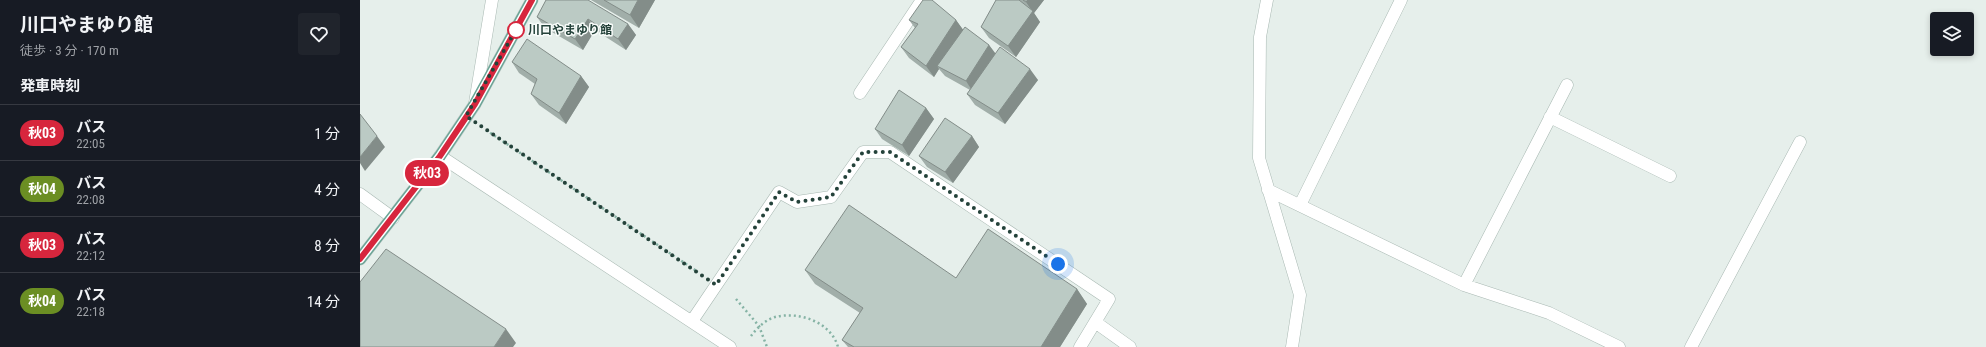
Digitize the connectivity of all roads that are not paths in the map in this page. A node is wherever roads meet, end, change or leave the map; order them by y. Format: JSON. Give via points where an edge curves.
{"nodes":[{"id":1,"x":492,"y":0,"type":"edge"},
{"id":2,"x":532,"y":0,"type":"edge"},
{"id":3,"x":922,"y":0,"type":"edge"},
{"id":4,"x":1267,"y":0,"type":"edge"},
{"id":5,"x":1401,"y":0,"type":"edge"},
{"id":6,"x":1566,"y":85,"type":"dead end"},
{"id":7,"x":860,"y":93,"type":"dead end"},
{"id":8,"x":475,"y":104,"type":"junction"},
{"id":9,"x":1550,"y":117,"type":"junction"},
{"id":10,"x":1800,"y":142,"type":"dead end"},
{"id":11,"x":440,"y":156,"type":"junction"},
{"id":12,"x":1670,"y":176,"type":"dead end"},
{"id":13,"x":1268,"y":190,"type":"junction"},
{"id":14,"x":360,"y":194,"type":"edge"},
{"id":15,"x":1300,"y":205,"type":"junction"},
{"id":16,"x":393,"y":218,"type":"junction"},
{"id":17,"x":360,"y":259,"type":"edge"},
{"id":18,"x":1464,"y":285,"type":"junction"},
{"id":19,"x":692,"y":321,"type":"junction"},
{"id":20,"x":1095,"y":322,"type":"junction"},
{"id":21,"x":730,"y":347,"type":"edge"},
{"id":22,"x":1080,"y":347,"type":"edge"},
{"id":23,"x":1130,"y":347,"type":"edge"},
{"id":24,"x":1292,"y":347,"type":"edge"},
{"id":25,"x":1619,"y":347,"type":"edge"},
{"id":26,"x":1691,"y":347,"type":"edge"}],
"edges":[{"from":1,"to":8,"type":"street"},
{"from":2,"to":8,"type":"main road"},
{"from":3,"to":7,"type":"street"},
{"from":4,"to":13,"type":"street","via":[[1260,37],[1259,158]]},
{"from":5,"to":15,"type":"street"},
{"from":6,"to":9,"type":"street"},
{"from":8,"to":11,"type":"main road"},
{"from":9,"to":12,"type":"street"},
{"from":9,"to":18,"type":"street"},
{"from":10,"to":26,"type":"street"},
{"from":11,"to":16,"type":"main road"},
{"from":11,"to":19,"type":"street"},
{"from":13,"to":15,"type":"street"},
{"from":13,"to":24,"type":"street","via":[[1300,295]]},
{"from":14,"to":16,"type":"street"},
{"from":15,"to":18,"type":"street"},
{"from":16,"to":17,"type":"main road"},
{"from":18,"to":25,"type":"street","via":[[1549,313]]},
{"from":19,"to":20,"type":"street","via":[[779,192],[797,202],[831,197],[863,152],[890,152],[1109,299]]},
{"from":19,"to":21,"type":"street"},
{"from":20,"to":22,"type":"street"},
{"from":20,"to":23,"type":"street"}]}
